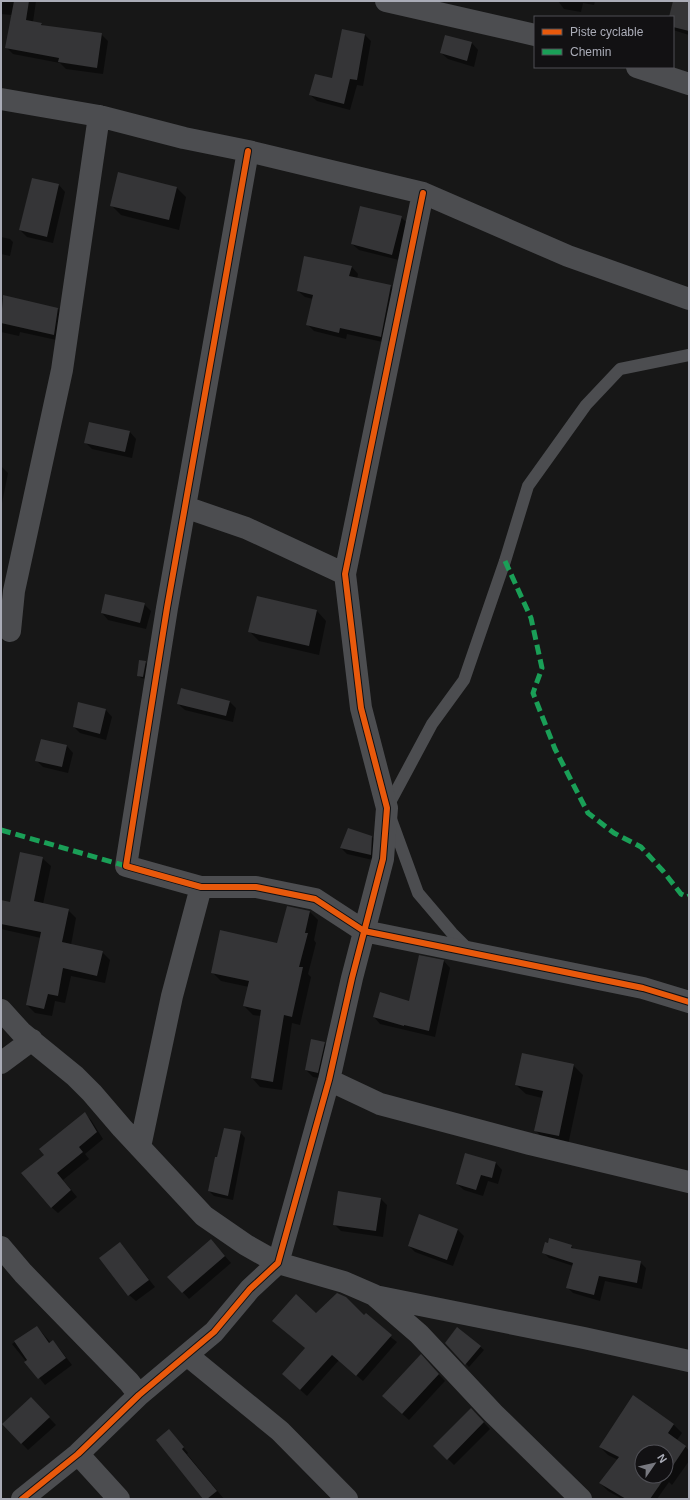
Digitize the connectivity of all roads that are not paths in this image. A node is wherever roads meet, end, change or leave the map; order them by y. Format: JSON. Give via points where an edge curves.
{"nodes":[{"id":1,"x":386,"y":1,"type":"edge"},
{"id":2,"x":534,"y":35,"type":"edge"},
{"id":3,"x":640,"y":68,"type":"edge"},
{"id":4,"x":689,"y":84,"type":"edge"},
{"id":5,"x":1,"y":99,"type":"edge"},
{"id":6,"x":99,"y":116,"type":"junction"},
{"id":7,"x":248,"y":151,"type":"junction"},
{"id":8,"x":423,"y":193,"type":"junction"},
{"id":9,"x":689,"y":299,"type":"edge"},
{"id":10,"x":689,"y":355,"type":"edge"},
{"id":11,"x":185,"y":507,"type":"junction"},
{"id":12,"x":345,"y":574,"type":"junction"},
{"id":13,"x":10,"y":631,"type":"dead end"},
{"id":14,"x":387,"y":808,"type":"junction"},
{"id":15,"x":200,"y":887,"type":"junction"},
{"id":16,"x":364,"y":931,"type":"junction"},
{"id":17,"x":473,"y":953,"type":"junction"},
{"id":18,"x":689,"y":1002,"type":"edge"},
{"id":19,"x":1,"y":1010,"type":"edge"},
{"id":20,"x":32,"y":1040,"type":"junction"},
{"id":21,"x":1,"y":1063,"type":"edge"},
{"id":22,"x":329,"y":1080,"type":"junction"},
{"id":23,"x":140,"y":1146,"type":"junction"},
{"id":24,"x":689,"y":1182,"type":"edge"},
{"id":25,"x":1,"y":1247,"type":"edge"},
{"id":26,"x":278,"y":1263,"type":"junction"},
{"id":27,"x":374,"y":1295,"type":"junction"},
{"id":28,"x":187,"y":1355,"type":"junction"},
{"id":29,"x":689,"y":1361,"type":"edge"},
{"id":30,"x":139,"y":1395,"type":"junction"},
{"id":31,"x":78,"y":1454,"type":"junction"},
{"id":32,"x":22,"y":1499,"type":"edge"},
{"id":33,"x":119,"y":1499,"type":"edge"},
{"id":34,"x":347,"y":1499,"type":"edge"},
{"id":35,"x":581,"y":1499,"type":"edge"}],
"edges":[{"from":1,"to":2,"type":"street"},
{"from":3,"to":4,"type":"street"},
{"from":5,"to":6,"type":"street"},
{"from":6,"to":7,"type":"street"},
{"from":6,"to":13,"type":"street","via":[[62,370],[14,591]]},
{"from":7,"to":8,"type":"street"},
{"from":7,"to":11,"type":"street"},
{"from":8,"to":9,"type":"street","via":[[568,256]]},
{"from":8,"to":12,"type":"street"},
{"from":10,"to":14,"type":"lane","via":[[620,369],[586,405],[528,486],[464,680],[432,724]]},
{"from":11,"to":12,"type":"street","via":[[246,528]]},
{"from":11,"to":15,"type":"street","via":[[126,866]]},
{"from":12,"to":14,"type":"street","via":[[361,708]]},
{"from":14,"to":16,"type":"street","via":[[383,859]]},
{"from":14,"to":17,"type":"lane","via":[[418,893]]},
{"from":15,"to":16,"type":"street","via":[[256,887],[315,899]]},
{"from":15,"to":23,"type":"street","via":[[172,996]]},
{"from":16,"to":17,"type":"street"},
{"from":16,"to":22,"type":"street"},
{"from":17,"to":18,"type":"street","via":[[643,988]]},
{"from":19,"to":20,"type":"street"},
{"from":20,"to":21,"type":"street"},
{"from":20,"to":23,"type":"street","via":[[75,1076]]},
{"from":22,"to":24,"type":"street","via":[[380,1104],[530,1144]]},
{"from":22,"to":26,"type":"street"},
{"from":23,"to":26,"type":"street","via":[[204,1216]]},
{"from":25,"to":30,"type":"street"},
{"from":26,"to":27,"type":"street","via":[[344,1282]]},
{"from":26,"to":28,"type":"street","via":[[250,1290],[214,1332]]},
{"from":27,"to":29,"type":"street"},
{"from":27,"to":35,"type":"street","via":[[419,1334],[493,1413]]},
{"from":28,"to":30,"type":"street"},
{"from":28,"to":34,"type":"street","via":[[280,1431]]},
{"from":30,"to":31,"type":"street"},
{"from":31,"to":32,"type":"street"},
{"from":31,"to":33,"type":"street"}]}
